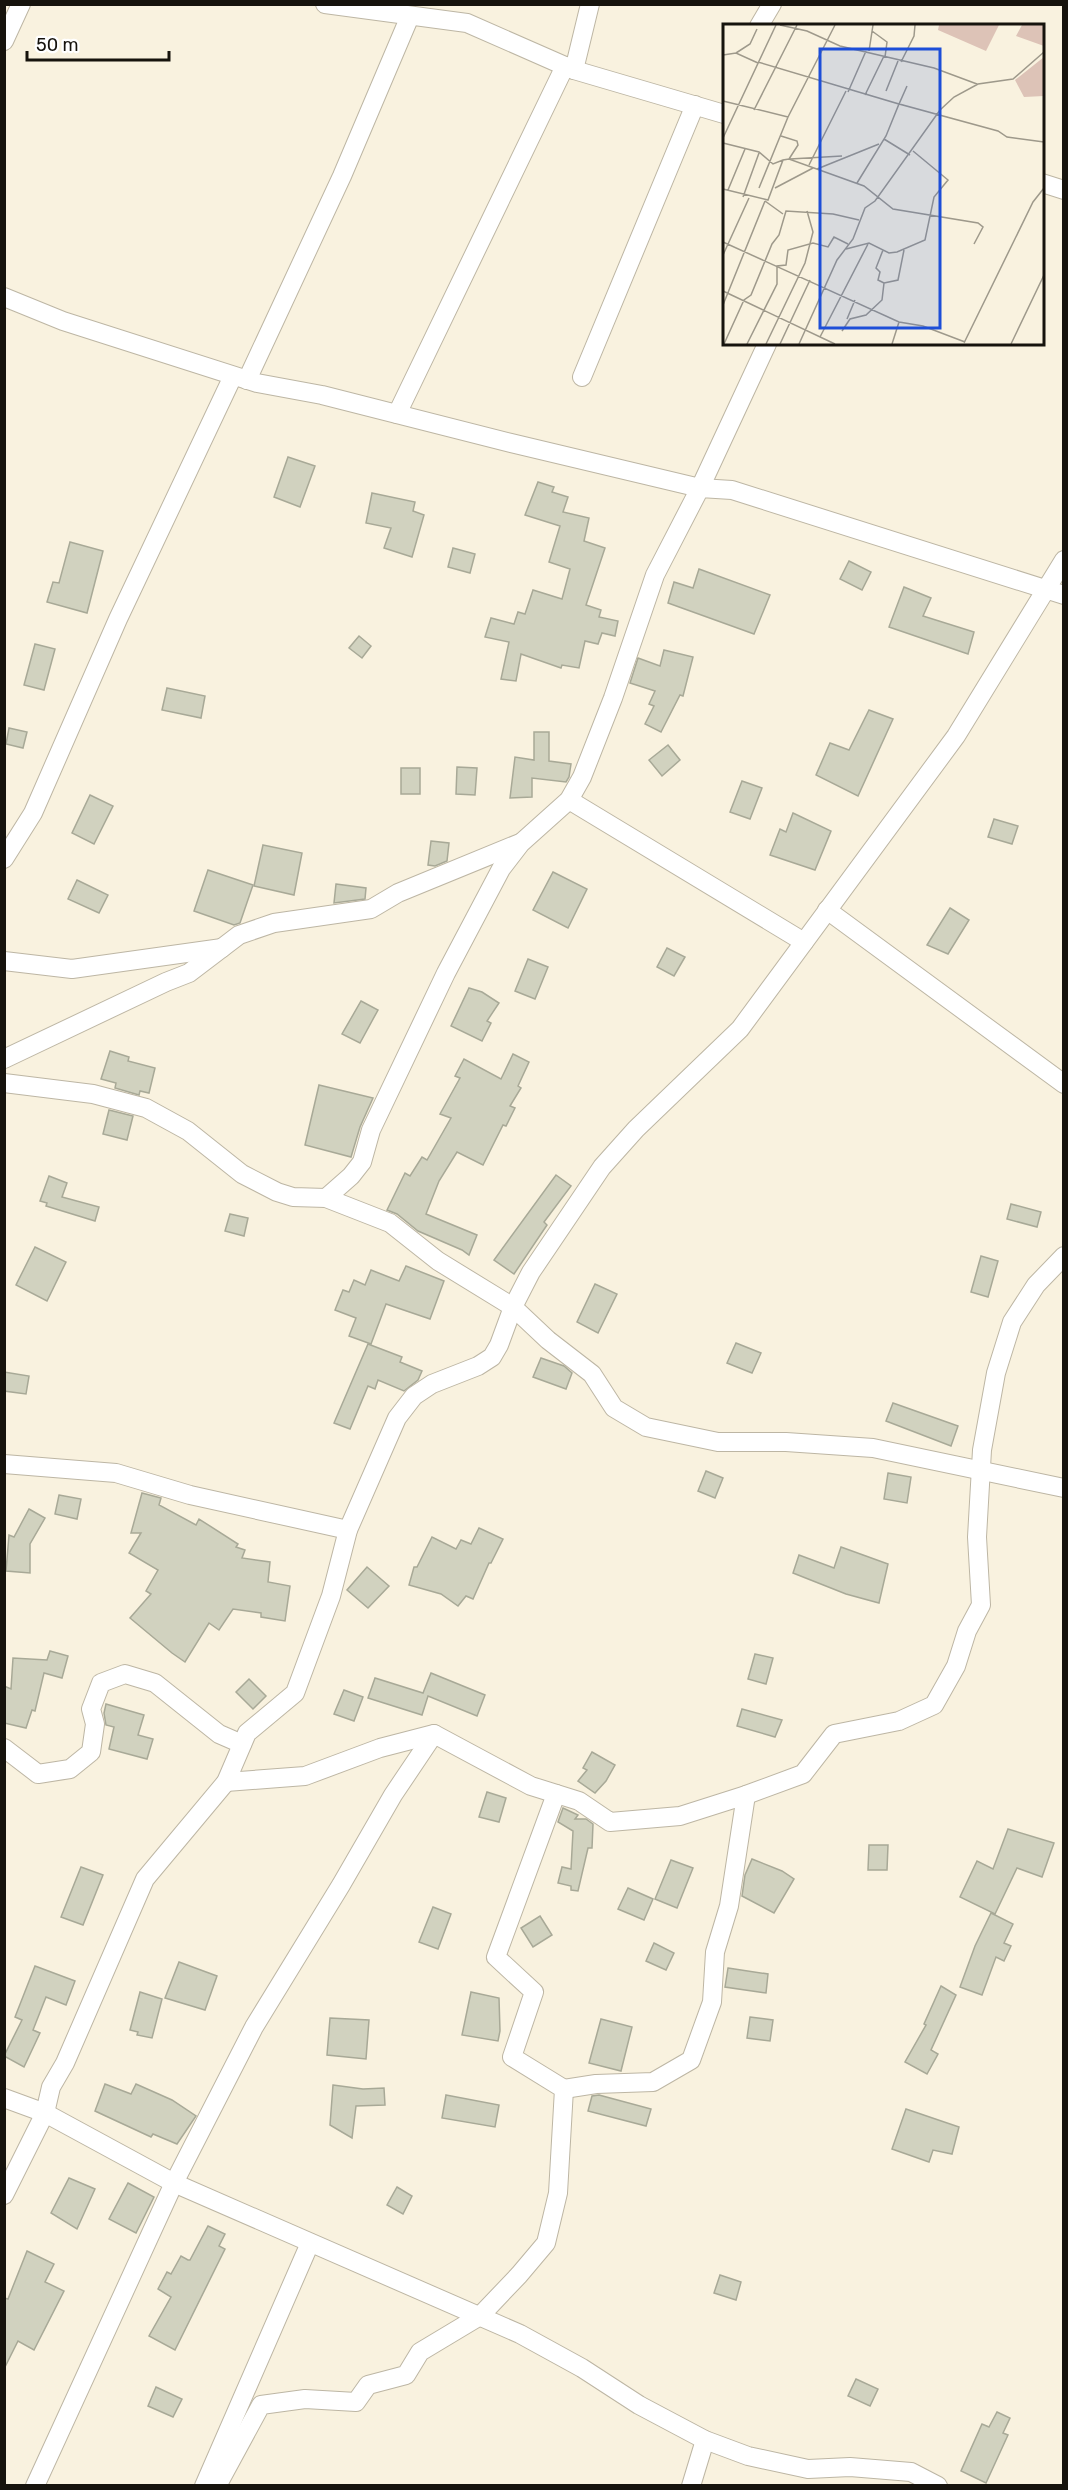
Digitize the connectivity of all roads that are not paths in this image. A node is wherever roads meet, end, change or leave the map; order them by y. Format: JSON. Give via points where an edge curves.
{"nodes":[{"id":1,"x":21,"y":4,"type":"edge"},
{"id":2,"x":325,"y":4,"type":"edge"},
{"id":3,"x":590,"y":4,"type":"edge"},
{"id":4,"x":772,"y":4,"type":"edge"},
{"id":5,"x":431,"y":11,"type":"edge"},
{"id":6,"x":410,"y":16,"type":"junction"},
{"id":7,"x":760,"y":24,"type":"edge"},
{"id":8,"x":4,"y":41,"type":"edge"},
{"id":9,"x":570,"y":68,"type":"junction"},
{"id":10,"x":695,"y":105,"type":"junction"},
{"id":11,"x":723,"y":110,"type":"edge"},
{"id":12,"x":1044,"y":184,"type":"edge"},
{"id":13,"x":1064,"y":190,"type":"edge"},
{"id":14,"x":4,"y":297,"type":"edge"},
{"id":15,"x":767,"y":345,"type":"edge"},
{"id":16,"x":582,"y":377,"type":"dead end"},
{"id":17,"x":240,"y":378,"type":"junction"},
{"id":18,"x":397,"y":414,"type":"junction"},
{"id":19,"x":700,"y":488,"type":"junction"},
{"id":20,"x":1064,"y":560,"type":"edge"},
{"id":21,"x":1046,"y":590,"type":"junction"},
{"id":22,"x":1064,"y":595,"type":"edge"},
{"id":23,"x":569,"y":800,"type":"junction"},
{"id":24,"x":520,"y":843,"type":"junction"},
{"id":25,"x":4,"y":859,"type":"edge"},
{"id":26,"x":827,"y":910,"type":"junction"},
{"id":27,"x":804,"y":942,"type":"junction"},
{"id":28,"x":222,"y":948,"type":"junction"},
{"id":29,"x":4,"y":961,"type":"edge"},
{"id":30,"x":4,"y":1059,"type":"edge"},
{"id":31,"x":4,"y":1083,"type":"edge"},
{"id":32,"x":1064,"y":1084,"type":"edge"},
{"id":33,"x":326,"y":1198,"type":"junction"},
{"id":34,"x":1064,"y":1256,"type":"edge"},
{"id":35,"x":513,"y":1307,"type":"junction"},
{"id":36,"x":4,"y":1464,"type":"edge"},
{"id":37,"x":981,"y":1470,"type":"junction"},
{"id":38,"x":1064,"y":1488,"type":"edge"},
{"id":39,"x":348,"y":1530,"type":"junction"},
{"id":40,"x":434,"y":1734,"type":"junction"},
{"id":41,"x":242,"y":1744,"type":"junction"},
{"id":42,"x":4,"y":1748,"type":"edge"},
{"id":43,"x":226,"y":1782,"type":"junction"},
{"id":44,"x":556,"y":1794,"type":"junction"},
{"id":45,"x":746,"y":1795,"type":"junction"},
{"id":46,"x":564,"y":2089,"type":"junction"},
{"id":47,"x":4,"y":2098,"type":"edge"},
{"id":48,"x":45,"y":2113,"type":"junction"},
{"id":49,"x":174,"y":2183,"type":"junction"},
{"id":50,"x":4,"y":2195,"type":"edge"},
{"id":51,"x":310,"y":2243,"type":"junction"},
{"id":52,"x":480,"y":2316,"type":"junction"},
{"id":53,"x":705,"y":2440,"type":"junction"},
{"id":54,"x":35,"y":2486,"type":"edge"},
{"id":55,"x":204,"y":2486,"type":"edge"},
{"id":56,"x":217,"y":2486,"type":"edge"},
{"id":57,"x":691,"y":2486,"type":"edge"},
{"id":58,"x":938,"y":2486,"type":"edge"}],
"edges":[{"from":1,"to":8,"type":"street"},
{"from":2,"to":6,"type":"street"},
{"from":3,"to":9,"type":"street"},
{"from":4,"to":7,"type":"street"},
{"from":5,"to":6,"type":"street"},
{"from":5,"to":9,"type":"street"},
{"from":6,"to":17,"type":"street","via":[[342,176]]},
{"from":9,"to":10,"type":"street"},
{"from":9,"to":18,"type":"street"},
{"from":10,"to":11,"type":"street"},
{"from":10,"to":16,"type":"street"},
{"from":12,"to":13,"type":"street"},
{"from":14,"to":17,"type":"street","via":[[63,321]]},
{"from":15,"to":19,"type":"street"},
{"from":17,"to":18,"type":"street"},
{"from":17,"to":25,"type":"street","via":[[118,619],[33,813]]},
{"from":18,"to":19,"type":"street"},
{"from":19,"to":21,"type":"street","via":[[732,490]]},
{"from":19,"to":23,"type":"street","via":[[655,575],[613,698]]},
{"from":20,"to":21,"type":"street"},
{"from":21,"to":22,"type":"street"},
{"from":21,"to":26,"type":"street","via":[[956,736]]},
{"from":23,"to":24,"type":"street"},
{"from":23,"to":27,"type":"street"},
{"from":24,"to":28,"type":"street","via":[[398,893],[371,909],[274,923],[239,935]]},
{"from":24,"to":33,"type":"street","via":[[501,869],[446,973],[371,1130],[363,1162]]},
{"from":26,"to":27,"type":"street"},
{"from":26,"to":32,"type":"street"},
{"from":27,"to":35,"type":"street","via":[[740,1029],[602,1167],[546,1247]]},
{"from":28,"to":29,"type":"street","via":[[72,969]]},
{"from":28,"to":30,"type":"street","via":[[189,973]]},
{"from":31,"to":33,"type":"street","via":[[93,1094],[146,1108],[188,1131],[242,1174],[277,1192],[293,1197]]},
{"from":33,"to":35,"type":"street","via":[[390,1223],[438,1261]]},
{"from":34,"to":37,"type":"street","via":[[1036,1285],[1012,1322],[996,1373]]},
{"from":35,"to":37,"type":"street","via":[[592,1374],[614,1408],[646,1427],[718,1442],[873,1448]]},
{"from":35,"to":39,"type":"street","via":[[492,1357],[432,1384],[414,1396],[397,1418]]},
{"from":36,"to":39,"type":"street","via":[[116,1473],[190,1495]]},
{"from":37,"to":38,"type":"street"},
{"from":37,"to":45,"type":"street","via":[[977,1537],[981,1605],[967,1631],[956,1666],[934,1705],[899,1722],[834,1734],[803,1774]]},
{"from":39,"to":41,"type":"street","via":[[331,1596],[295,1693],[248,1732]]},
{"from":40,"to":43,"type":"street","via":[[380,1748],[305,1776]]},
{"from":40,"to":44,"type":"street","via":[[531,1786]]},
{"from":40,"to":49,"type":"street","via":[[393,1795],[254,2027]]},
{"from":41,"to":42,"type":"street","via":[[219,1734],[155,1683],[125,1674],[101,1683],[91,1709],[95,1724],[91,1752],[70,1769],[38,1774]]},
{"from":41,"to":43,"type":"street"},
{"from":43,"to":48,"type":"street","via":[[145,1879],[51,2087]]},
{"from":44,"to":45,"type":"street","via":[[579,1801],[610,1822],[680,1816]]},
{"from":44,"to":46,"type":"street","via":[[496,1957],[534,1992],[512,2057]]},
{"from":45,"to":46,"type":"street","via":[[729,1906],[715,1952],[712,2002],[691,2060],[653,2082]]},
{"from":46,"to":52,"type":"street","via":[[558,2193],[546,2243]]},
{"from":47,"to":48,"type":"street"},
{"from":48,"to":49,"type":"street"},
{"from":48,"to":50,"type":"street"},
{"from":49,"to":51,"type":"street"},
{"from":49,"to":54,"type":"street"},
{"from":51,"to":52,"type":"street"},
{"from":51,"to":55,"type":"street"},
{"from":52,"to":53,"type":"street","via":[[582,2367],[639,2405]]},
{"from":52,"to":56,"type":"street","via":[[420,2352],[406,2375],[368,2385],[356,2402],[305,2399],[261,2405]]},
{"from":53,"to":57,"type":"street"},
{"from":53,"to":58,"type":"street","via":[[748,2456],[808,2469],[850,2467],[911,2472]]}]}
